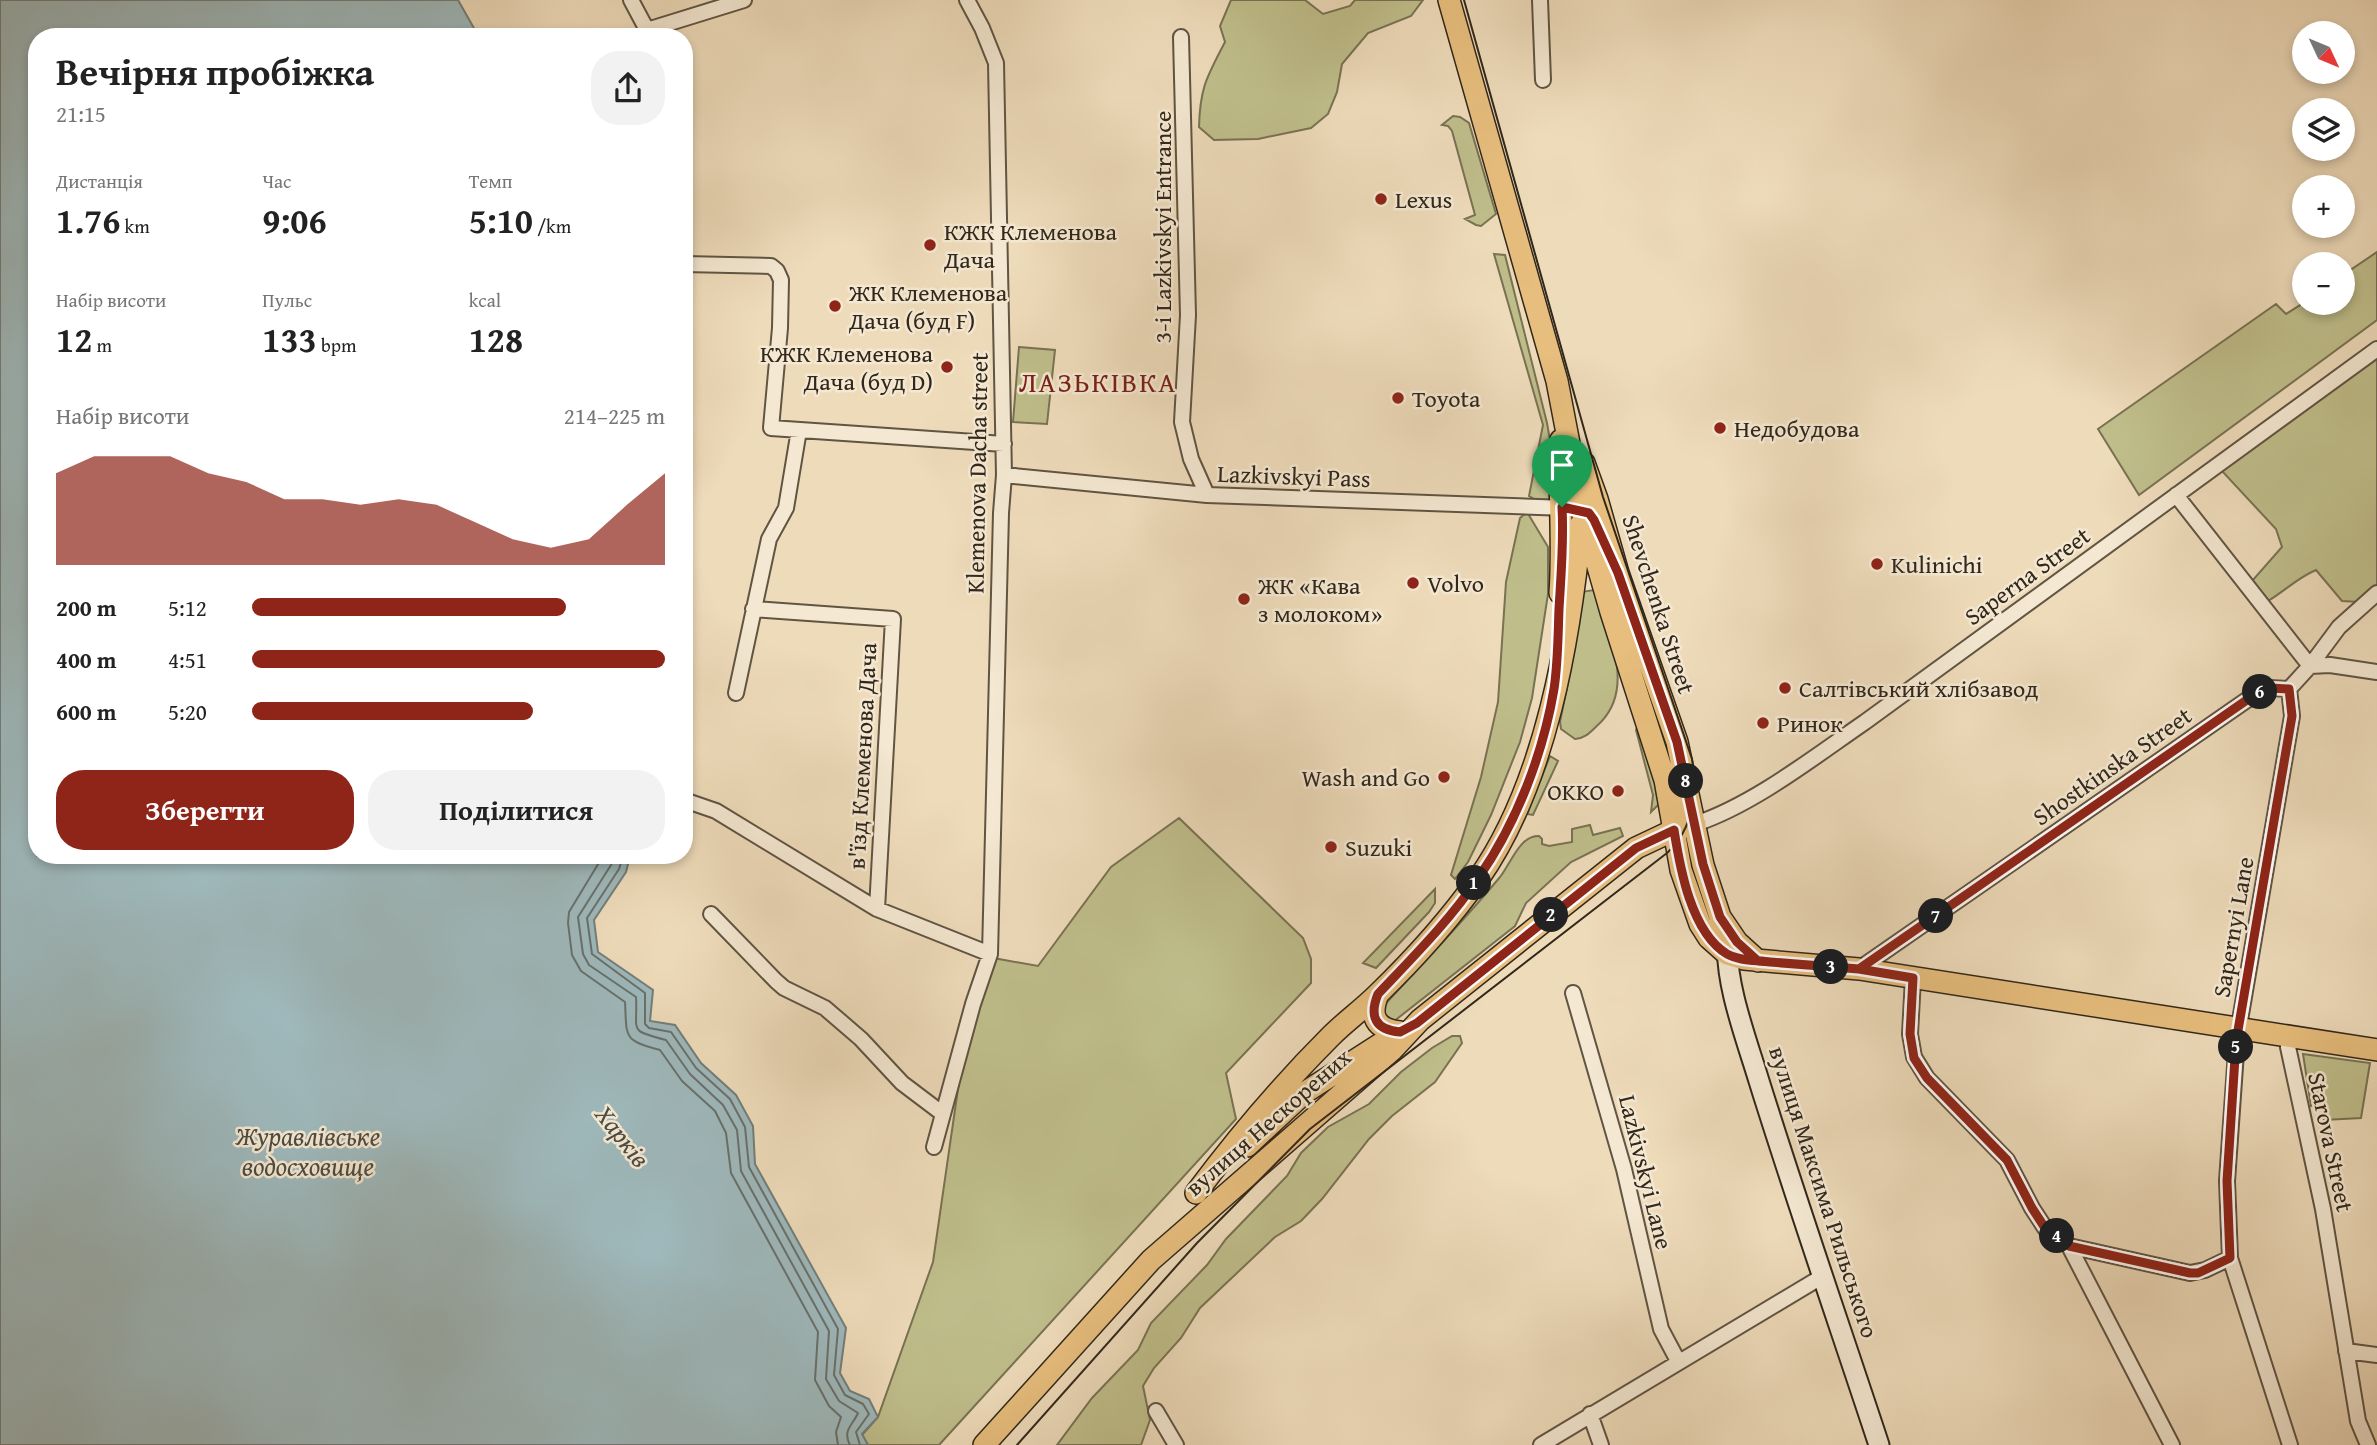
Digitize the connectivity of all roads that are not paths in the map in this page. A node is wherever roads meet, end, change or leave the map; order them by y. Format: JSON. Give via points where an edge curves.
{"nodes":[{"id":1,"x":631,"y":0,"type":"edge"},
{"id":2,"x":744,"y":0,"type":"edge"},
{"id":3,"x":967,"y":0,"type":"edge"},
{"id":4,"x":1449,"y":0,"type":"edge"},
{"id":5,"x":1540,"y":0,"type":"edge"},
{"id":6,"x":646,"y":28,"type":"edge"},
{"id":7,"x":653,"y":28,"type":"edge"},
{"id":8,"x":1181,"y":37,"type":"dead end"},
{"id":9,"x":1544,"y":80,"type":"dead end"},
{"id":10,"x":693,"y":264,"type":"edge"},
{"id":11,"x":2377,"y":349,"type":"edge"},
{"id":12,"x":1563,"y":403,"type":"junction"},
{"id":13,"x":799,"y":430,"type":"junction"},
{"id":14,"x":1004,"y":444,"type":"junction"},
{"id":15,"x":1578,"y":446,"type":"junction"},
{"id":16,"x":1004,"y":475,"type":"junction"},
{"id":17,"x":1207,"y":495,"type":"junction"},
{"id":18,"x":2176,"y":495,"type":"junction"},
{"id":19,"x":1572,"y":509,"type":"junction"},
{"id":20,"x":1618,"y":573,"type":"junction"},
{"id":21,"x":1574,"y":589,"type":"junction"},
{"id":22,"x":1605,"y":591,"type":"junction"},
{"id":23,"x":2377,"y":593,"type":"edge"},
{"id":24,"x":753,"y":609,"type":"junction"},
{"id":25,"x":2310,"y":666,"type":"junction"},
{"id":26,"x":2377,"y":672,"type":"edge"},
{"id":27,"x":1554,"y":688,"type":"junction"},
{"id":28,"x":2289,"y":689,"type":"junction"},
{"id":29,"x":736,"y":693,"type":"dead end"},
{"id":30,"x":693,"y":803,"type":"edge"},
{"id":31,"x":1695,"y":824,"type":"junction"},
{"id":32,"x":1674,"y":830,"type":"junction"},
{"id":33,"x":877,"y":909,"type":"junction"},
{"id":34,"x":710,"y":914,"type":"dead end"},
{"id":35,"x":1728,"y":943,"type":"junction"},
{"id":36,"x":990,"y":954,"type":"junction"},
{"id":37,"x":1859,"y":969,"type":"junction"},
{"id":38,"x":1913,"y":978,"type":"junction"},
{"id":39,"x":1573,"y":993,"type":"dead end"},
{"id":40,"x":1378,"y":994,"type":"junction"},
{"id":41,"x":1409,"y":1027,"type":"junction"},
{"id":42,"x":2239,"y":1028,"type":"junction"},
{"id":43,"x":2289,"y":1037,"type":"junction"},
{"id":44,"x":2377,"y":1050,"type":"edge"},
{"id":45,"x":1304,"y":1093,"type":"junction"},
{"id":46,"x":943,"y":1114,"type":"junction"},
{"id":47,"x":934,"y":1147,"type":"dead end"},
{"id":48,"x":1203,"y":1200,"type":"junction"},
{"id":49,"x":2069,"y":1246,"type":"junction"},
{"id":50,"x":2230,"y":1258,"type":"junction"},
{"id":51,"x":1823,"y":1276,"type":"junction"},
{"id":52,"x":2346,"y":1352,"type":"junction"},
{"id":53,"x":2377,"y":1355,"type":"edge"},
{"id":54,"x":1678,"y":1362,"type":"junction"},
{"id":55,"x":1156,"y":1411,"type":"dead end"},
{"id":56,"x":1590,"y":1414,"type":"junction"},
{"id":57,"x":984,"y":1445,"type":"edge"},
{"id":58,"x":1176,"y":1445,"type":"edge"},
{"id":59,"x":1541,"y":1445,"type":"edge"},
{"id":60,"x":1601,"y":1445,"type":"edge"},
{"id":61,"x":1879,"y":1445,"type":"edge"},
{"id":62,"x":2172,"y":1445,"type":"edge"},
{"id":63,"x":2290,"y":1445,"type":"edge"},
{"id":64,"x":2368,"y":1445,"type":"edge"}],
"edges":[{"from":1,"to":6,"type":"street"},
{"from":2,"to":7,"type":"street"},
{"from":3,"to":14,"type":"street","name":"Klemenova Dacha street","via":[[996,63]]},
{"from":4,"to":12,"type":"main road","name":"Shevchenka Street"},
{"from":5,"to":9,"type":"street"},
{"from":8,"to":17,"type":"street","name":"3-i Lazkivskyi Entrance","via":[[1188,315],[1182,422]]},
{"from":10,"to":13,"type":"street","via":[[771,265],[777,271],[780,328],[771,428]]},
{"from":11,"to":18,"type":"street","name":"Saperna Street"},
{"from":12,"to":15,"type":"main road","name":"Shevchenka Street"},
{"from":12,"to":19,"type":"main road","name":"Shevchenka Street"},
{"from":13,"to":14,"type":"street"},
{"from":13,"to":24,"type":"street","via":[[786,508],[769,539]]},
{"from":14,"to":16,"type":"street","name":"Klemenova Dacha street"},
{"from":15,"to":19,"type":"main road","via":[[1583,479]]},
{"from":15,"to":20,"type":"main road","name":"Shevchenka Street"},
{"from":16,"to":17,"type":"street","name":"Lazkivskyi Pass"},
{"from":16,"to":36,"type":"street","name":"Klemenova Dacha street"},
{"from":17,"to":19,"type":"street","name":"Lazkivskyi Pass"},
{"from":18,"to":25,"type":"street"},
{"from":18,"to":31,"type":"street","name":"Saperna Street","via":[[1789,774],[1717,817]]},
{"from":19,"to":20,"type":"main road","via":[[1589,513]]},
{"from":19,"to":21,"type":"main road"},
{"from":19,"to":22,"type":"main road","name":"Shevchenka Street"},
{"from":19,"to":27,"type":"main road","via":[[1562,572]]},
{"from":20,"to":31,"type":"main road","name":"Shevchenka Street","via":[[1677,742]]},
{"from":21,"to":22,"type":"main road","via":[[1591,583]]},
{"from":21,"to":27,"type":"main road"},
{"from":22,"to":32,"type":"main road","name":"Shevchenka Street","via":[[1665,780]]},
{"from":23,"to":25,"type":"street","via":[[2339,627]]},
{"from":24,"to":29,"type":"street"},
{"from":24,"to":33,"type":"street","name":"в'їзд Клеменова Дача","via":[[893,619]]},
{"from":25,"to":26,"type":"street"},
{"from":25,"to":28,"type":"street"},
{"from":27,"to":40,"type":"main road","via":[[1526,785],[1494,854],[1461,902]]},
{"from":28,"to":37,"type":"street","name":"Shostkinska Street","via":[[2270,688],[2254,695]]},
{"from":28,"to":42,"type":"street","name":"Sapernyi Lane","via":[[2292,716]]},
{"from":30,"to":33,"type":"street","via":[[716,811]]},
{"from":31,"to":32,"type":"main road","name":"вулиця Нескорених"},
{"from":31,"to":35,"type":"main road","name":"вулиця Максима Рильського"},
{"from":32,"to":35,"type":"main road","name":"вулиця Максима Рильського","via":[[1681,870],[1700,924],[1709,938]]},
{"from":32,"to":41,"type":"main road","name":"вулиця Нескорених","via":[[1636,848]]},
{"from":33,"to":36,"type":"street"},
{"from":34,"to":46,"type":"street","via":[[784,988],[825,1008],[902,1083]]},
{"from":35,"to":37,"type":"main road","name":"вулиця Максима Рильського","via":[[1758,961]]},
{"from":35,"to":51,"type":"main road","name":"вулиця Максима Рильського","via":[[1739,1012]]},
{"from":36,"to":46,"type":"street","name":"Klemenova Dacha street"},
{"from":37,"to":38,"type":"main road"},
{"from":38,"to":42,"type":"main road"},
{"from":38,"to":49,"type":"street","via":[[1910,1034],[1914,1058],[1927,1078],[2007,1160],[2045,1228]]},
{"from":39,"to":54,"type":"street","name":"Lazkivskyi Lane","via":[[1624,1170],[1661,1329]]},
{"from":40,"to":41,"type":"main road","via":[[1373,1007],[1376,1021],[1384,1027]]},
{"from":40,"to":45,"type":"main road"},
{"from":40,"to":48,"type":"main road","via":[[1331,1036],[1238,1137]]},
{"from":41,"to":45,"type":"main road","name":"вулиця Нескорених"},
{"from":41,"to":48,"type":"main road","name":"вулиця Нескорених","via":[[1392,1050]]},
{"from":42,"to":43,"type":"main road"},
{"from":42,"to":50,"type":"street","name":"Sapernyi Lane","via":[[2227,1181]]},
{"from":43,"to":44,"type":"main road"},
{"from":43,"to":52,"type":"street","name":"Starova Street"},
{"from":45,"to":48,"type":"main road"},
{"from":46,"to":47,"type":"street","name":"Klemenova Dacha street"},
{"from":48,"to":57,"type":"main road","name":"вулиця Нескорених"},
{"from":49,"to":50,"type":"street","via":[[2190,1273]]},
{"from":49,"to":62,"type":"street"},
{"from":50,"to":63,"type":"street","name":"Sapernyi Lane"},
{"from":51,"to":54,"type":"street"},
{"from":51,"to":61,"type":"main road","name":"вулиця Максима Рильського"},
{"from":52,"to":53,"type":"street"},
{"from":52,"to":64,"type":"street","name":"Starova Street","via":[[2358,1422]]},
{"from":54,"to":56,"type":"street"},
{"from":55,"to":58,"type":"street"},
{"from":56,"to":59,"type":"street"},
{"from":56,"to":60,"type":"street"}]}
